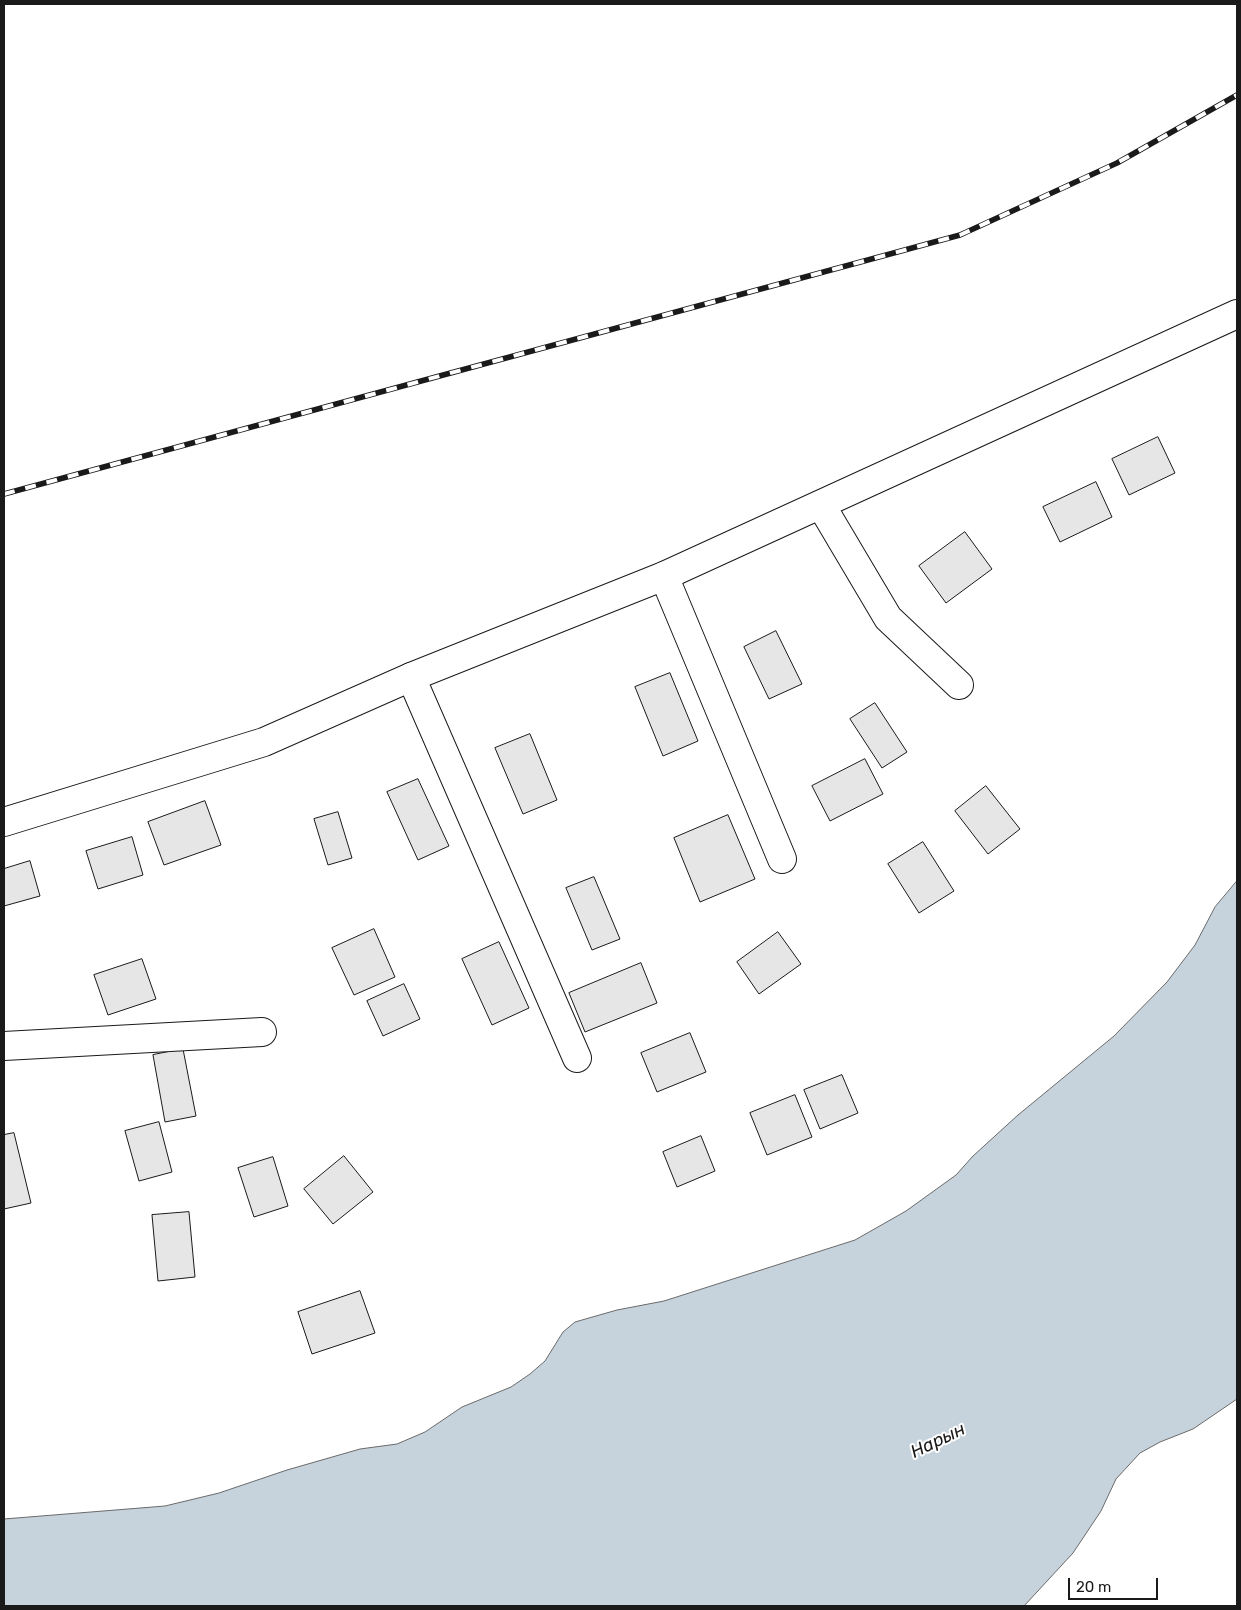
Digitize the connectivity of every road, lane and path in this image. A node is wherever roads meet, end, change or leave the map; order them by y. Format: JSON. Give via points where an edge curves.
{"nodes":[{"id":1,"x":1237,"y":314,"type":"edge"},
{"id":2,"x":820,"y":504,"type":"junction"},
{"id":3,"x":664,"y":576,"type":"junction"},
{"id":4,"x":411,"y":677,"type":"junction"},
{"id":5,"x":959,"y":685,"type":"dead end"},
{"id":6,"x":4,"y":822,"type":"edge"},
{"id":7,"x":782,"y":859,"type":"dead end"},
{"id":8,"x":262,"y":1032,"type":"dead end"},
{"id":9,"x":4,"y":1046,"type":"edge"},
{"id":10,"x":577,"y":1058,"type":"dead end"}],
"edges":[{"from":1,"to":2,"type":"main road"},
{"from":2,"to":3,"type":"main road"},
{"from":2,"to":5,"type":"main road","via":[[888,618]]},
{"from":3,"to":4,"type":"main road"},
{"from":3,"to":7,"type":"main road"},
{"from":4,"to":6,"type":"main road","via":[[264,742]]},
{"from":4,"to":10,"type":"main road"},
{"from":8,"to":9,"type":"main road"}]}
